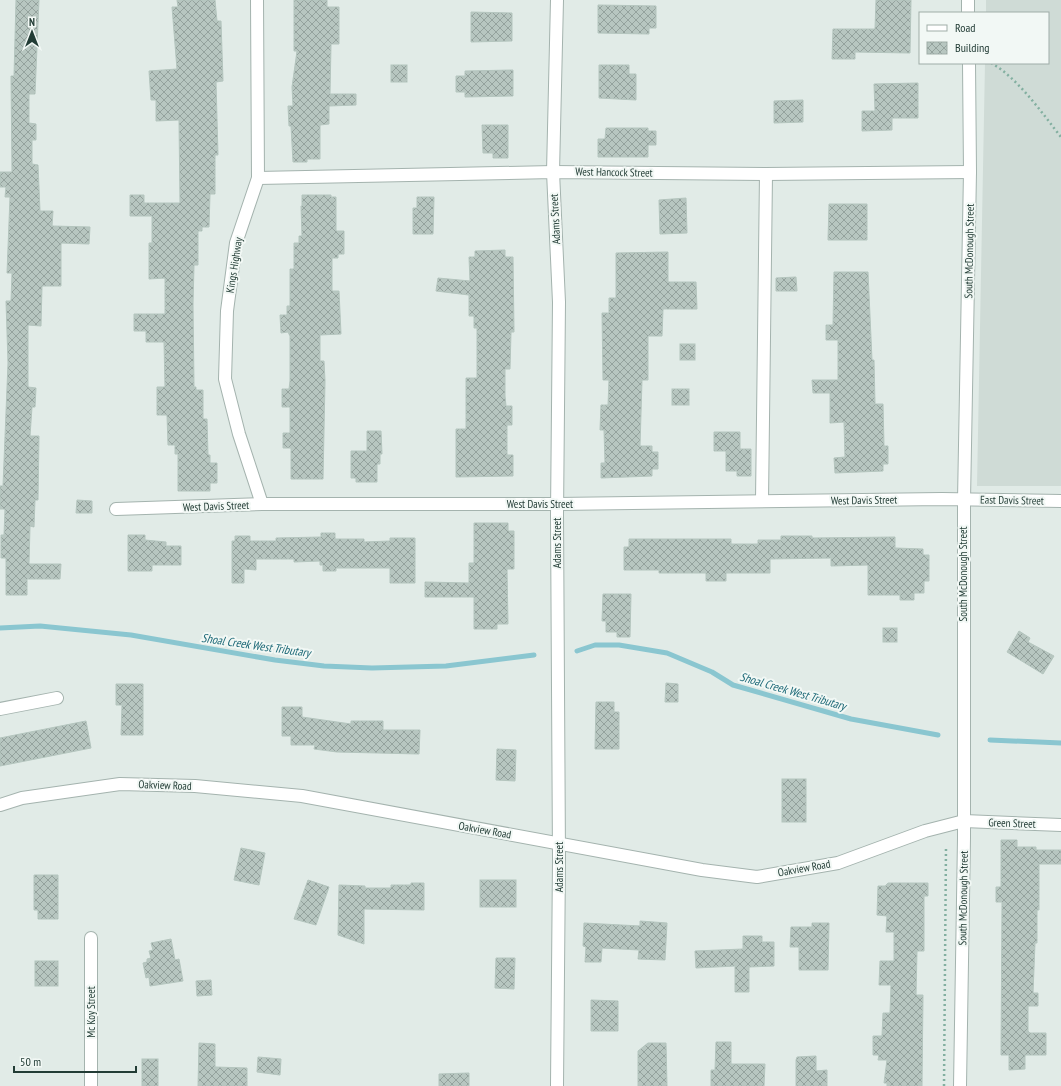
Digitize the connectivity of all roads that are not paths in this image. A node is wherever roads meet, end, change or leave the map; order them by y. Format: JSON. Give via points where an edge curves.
{"nodes":[{"id":1,"x":257,"y":0,"type":"edge"},
{"id":2,"x":557,"y":0,"type":"edge"},
{"id":3,"x":968,"y":0,"type":"edge"},
{"id":4,"x":968,"y":12,"type":"edge"},
{"id":5,"x":969,"y":64,"type":"edge"},
{"id":6,"x":553,"y":172,"type":"junction"},
{"id":7,"x":970,"y":172,"type":"junction"},
{"id":8,"x":766,"y":174,"type":"junction"},
{"id":9,"x":258,"y":178,"type":"junction"},
{"id":10,"x":964,"y":500,"type":"junction"},
{"id":11,"x":1061,"y":501,"type":"edge"},
{"id":12,"x":762,"y":502,"type":"junction"},
{"id":13,"x":262,"y":504,"type":"junction"},
{"id":14,"x":557,"y":504,"type":"junction"},
{"id":15,"x":116,"y":508,"type":"dead end"},
{"id":16,"x":57,"y":698,"type":"dead end"},
{"id":17,"x":0,"y":709,"type":"edge"},
{"id":18,"x":0,"y":805,"type":"edge"},
{"id":19,"x":964,"y":821,"type":"junction"},
{"id":20,"x":1061,"y":825,"type":"edge"},
{"id":21,"x":559,"y":844,"type":"junction"},
{"id":22,"x":91,"y":938,"type":"dead end"},
{"id":23,"x":91,"y":1086,"type":"edge"},
{"id":24,"x":557,"y":1086,"type":"edge"},
{"id":25,"x":960,"y":1086,"type":"edge"}],
"edges":[{"from":1,"to":9,"type":"street","name":"Kings Highway"},
{"from":2,"to":6,"type":"street","name":"Adams Street"},
{"from":3,"to":4,"type":"street"},
{"from":5,"to":7,"type":"street","name":"South McDonough Street"},
{"from":6,"to":8,"type":"street","name":"West Hancock Street"},
{"from":6,"to":9,"type":"street","name":"West Hancock Street"},
{"from":6,"to":14,"type":"street","name":"Adams Street","via":[[559,302]]},
{"from":7,"to":8,"type":"street","name":"West Hancock Street"},
{"from":7,"to":10,"type":"street","name":"South McDonough Street"},
{"from":8,"to":12,"type":"street"},
{"from":9,"to":13,"type":"street","name":"Kings Highway","via":[[236,243],[227,311],[225,379],[239,434]]},
{"from":10,"to":11,"type":"street","name":"East Davis Street"},
{"from":10,"to":12,"type":"street","name":"West Davis Street"},
{"from":10,"to":19,"type":"street","name":"South McDonough Street"},
{"from":12,"to":14,"type":"street","name":"West Davis Street"},
{"from":13,"to":14,"type":"street","name":"West Davis Street"},
{"from":13,"to":15,"type":"street","name":"West Davis Street"},
{"from":14,"to":21,"type":"street","name":"Adams Street"},
{"from":16,"to":17,"type":"street"},
{"from":18,"to":21,"type":"street","name":"Oakview Road","via":[[22,798],[120,784],[195,786],[302,796]]},
{"from":19,"to":20,"type":"street","name":"Green Street"},
{"from":19,"to":21,"type":"street","name":"Oakview Road","via":[[925,831],[838,862],[757,877],[702,870]]},
{"from":19,"to":25,"type":"street","name":"South McDonough Street"},
{"from":21,"to":24,"type":"street","name":"Adams Street"},
{"from":22,"to":23,"type":"street","name":"Mc Koy Street"}]}
